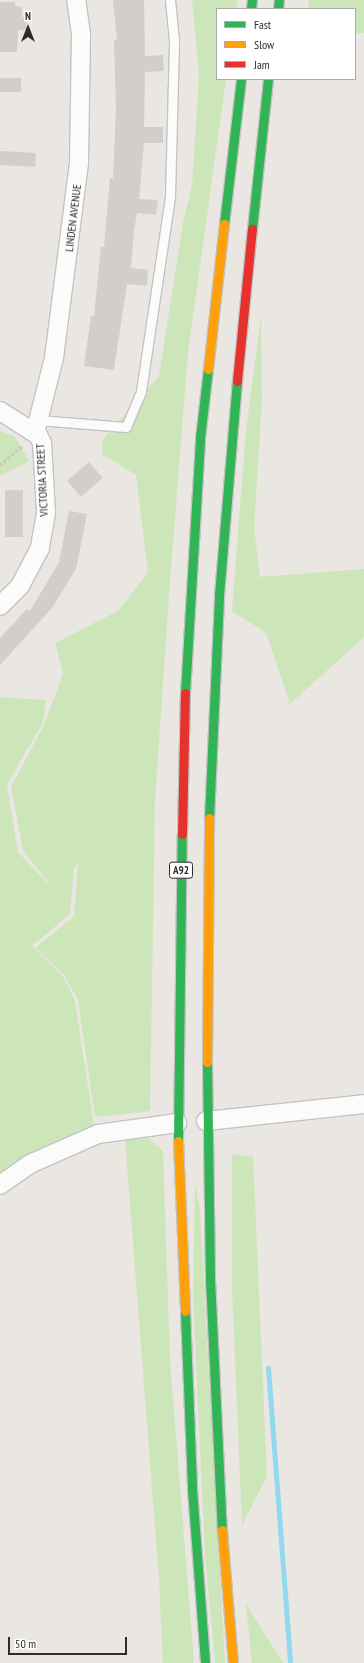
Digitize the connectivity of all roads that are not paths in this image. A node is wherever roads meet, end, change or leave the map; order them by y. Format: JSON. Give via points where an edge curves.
{"nodes":[{"id":1,"x":76,"y":0,"type":"edge"},
{"id":2,"x":170,"y":0,"type":"edge"},
{"id":3,"x":241,"y":80,"type":"edge"},
{"id":4,"x":268,"y":80,"type":"edge"},
{"id":5,"x":0,"y":411,"type":"edge"},
{"id":6,"x":32,"y":432,"type":"junction"},
{"id":7,"x":0,"y":606,"type":"edge"},
{"id":8,"x":364,"y":1104,"type":"edge"},
{"id":9,"x":206,"y":1121,"type":"junction"},
{"id":10,"x":177,"y":1123,"type":"junction"},
{"id":11,"x":0,"y":1185,"type":"edge"},
{"id":12,"x":205,"y":1663,"type":"edge"},
{"id":13,"x":232,"y":1663,"type":"edge"}],
"edges":[{"from":1,"to":6,"type":"street","name":"LINDEN AVENUE","via":[[81,34],[79,162],[54,358]]},
{"from":2,"to":6,"type":"lane","via":[[174,40],[170,196],[141,391],[126,427]]},
{"from":3,"to":10,"type":"highway","number":"A92","via":[[200,438],[184,708]]},
{"from":4,"to":9,"type":"highway","number":"A92","via":[[231,437],[219,595],[209,804]]},
{"from":5,"to":6,"type":"street","name":"VICTORIA STREET"},
{"from":6,"to":7,"type":"street","name":"VICTORIA STREET","via":[[42,443],[46,513],[40,548],[20,586]]},
{"from":8,"to":9,"type":"street"},
{"from":9,"to":13,"type":"highway","number":"A92","via":[[220,1511]]},
{"from":10,"to":11,"type":"street","via":[[98,1134],[30,1164]]},
{"from":10,"to":12,"type":"highway","number":"A92","via":[[192,1489]]}]}
